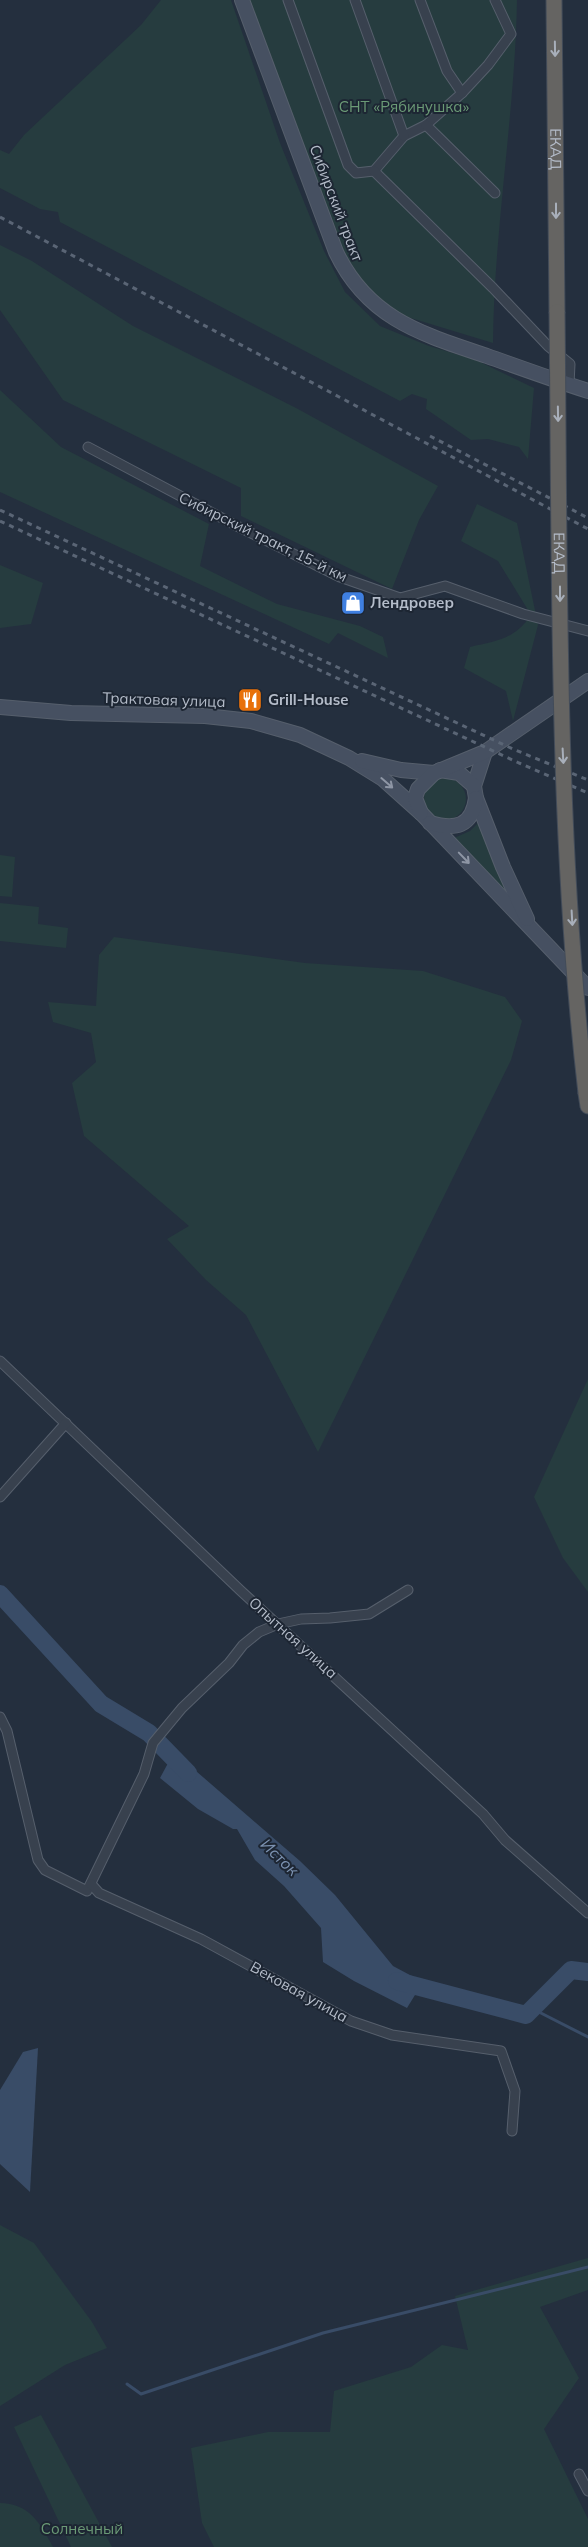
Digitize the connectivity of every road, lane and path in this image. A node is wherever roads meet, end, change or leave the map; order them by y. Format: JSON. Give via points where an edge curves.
{"nodes":[{"id":1,"x":242,"y":0,"type":"edge"},
{"id":2,"x":288,"y":0,"type":"edge"},
{"id":3,"x":355,"y":0,"type":"edge"},
{"id":4,"x":420,"y":0,"type":"edge"},
{"id":5,"x":496,"y":0,"type":"edge"},
{"id":6,"x":554,"y":0,"type":"edge"},
{"id":7,"x":462,"y":93,"type":"junction"},
{"id":8,"x":426,"y":126,"type":"junction"},
{"id":9,"x":404,"y":136,"type":"junction"},
{"id":10,"x":374,"y":171,"type":"junction"},
{"id":11,"x":495,"y":192,"type":"dead end"},
{"id":12,"x":569,"y":384,"type":"junction"},
{"id":13,"x":588,"y":391,"type":"edge"},
{"id":14,"x":88,"y":447,"type":"dead end"},
{"id":15,"x":588,"y":631,"type":"edge"},
{"id":16,"x":588,"y":681,"type":"edge"},
{"id":17,"x":0,"y":707,"type":"edge"},
{"id":18,"x":485,"y":752,"type":"junction"},
{"id":19,"x":349,"y":758,"type":"junction"},
{"id":20,"x":437,"y":771,"type":"junction"},
{"id":21,"x":475,"y":792,"type":"junction"},
{"id":22,"x":426,"y":818,"type":"junction"},
{"id":23,"x":530,"y":927,"type":"junction"},
{"id":24,"x":588,"y":988,"type":"edge"},
{"id":25,"x":587,"y":1099,"type":"edge"},
{"id":26,"x":0,"y":1361,"type":"edge"},
{"id":27,"x":66,"y":1423,"type":"junction"},
{"id":28,"x":0,"y":1497,"type":"edge"},
{"id":29,"x":408,"y":1590,"type":"dead end"},
{"id":30,"x":278,"y":1624,"type":"junction"},
{"id":31,"x":0,"y":1717,"type":"edge"},
{"id":32,"x":89,"y":1887,"type":"junction"},
{"id":33,"x":588,"y":1913,"type":"edge"},
{"id":34,"x":512,"y":2130,"type":"dead end"},
{"id":35,"x":579,"y":2474,"type":"dead end"},
{"id":36,"x":588,"y":2491,"type":"edge"}],
"edges":[{"from":1,"to":12,"type":"main road","name":"Сибирский тракт","via":[[347,275],[377,306],[407,327]]},
{"from":2,"to":10,"type":"street","via":[[348,165],[356,173]]},
{"from":3,"to":9,"type":"street"},
{"from":4,"to":7,"type":"street","via":[[447,71]]},
{"from":5,"to":7,"type":"street","via":[[511,34]]},
{"from":6,"to":25,"type":"highway","name":"ЕКАД","one_way":true,"bridge":true,"via":[[562,745],[576,983]]},
{"from":7,"to":8,"type":"street"},
{"from":8,"to":9,"type":"street"},
{"from":8,"to":11,"type":"street"},
{"from":9,"to":10,"type":"street"},
{"from":10,"to":12,"type":"street","via":[[548,346],[570,364]]},
{"from":12,"to":13,"type":"main road","name":"Сибирский тракт"},
{"from":14,"to":15,"type":"street","name":"Сибирский тракт, 15-й км","via":[[340,577],[400,598],[445,586],[523,614]]},
{"from":16,"to":18,"type":"main road"},
{"from":17,"to":19,"type":"main road","name":"Трактовая улица","via":[[251,721],[300,735]]},
{"from":18,"to":20,"type":"main road"},
{"from":18,"to":21,"type":"main road"},
{"from":19,"to":20,"type":"main road","via":[[401,770]]},
{"from":19,"to":22,"type":"main road","one_way":true,"via":[[383,779]]},
{"from":20,"to":21,"type":"main road","via":[[459,773]]},
{"from":20,"to":22,"type":"main road","via":[[418,789],[415,798]]},
{"from":21,"to":22,"type":"main road","via":[[474,808],[467,820],[458,826],[449,828]]},
{"from":21,"to":23,"type":"main road"},
{"from":22,"to":23,"type":"main road","one_way":true},
{"from":23,"to":24,"type":"main road"},
{"from":26,"to":27,"type":"street","name":"Опытная улица"},
{"from":27,"to":28,"type":"street"},
{"from":27,"to":30,"type":"street","name":"Опытная улица"},
{"from":29,"to":30,"type":"street","via":[[368,1614]]},
{"from":30,"to":32,"type":"street","via":[[259,1632],[243,1645],[153,1743],[144,1774]]},
{"from":30,"to":33,"type":"street","name":"Опытная улица","via":[[483,1814],[506,1840]]},
{"from":31,"to":32,"type":"street","name":"Вековая улица","via":[[7,1731],[38,1860],[45,1870]]},
{"from":32,"to":34,"type":"street","name":"Вековая улица","via":[[201,1939],[351,2021],[392,2035],[501,2051],[515,2091]]},
{"from":35,"to":36,"type":"street"}]}
